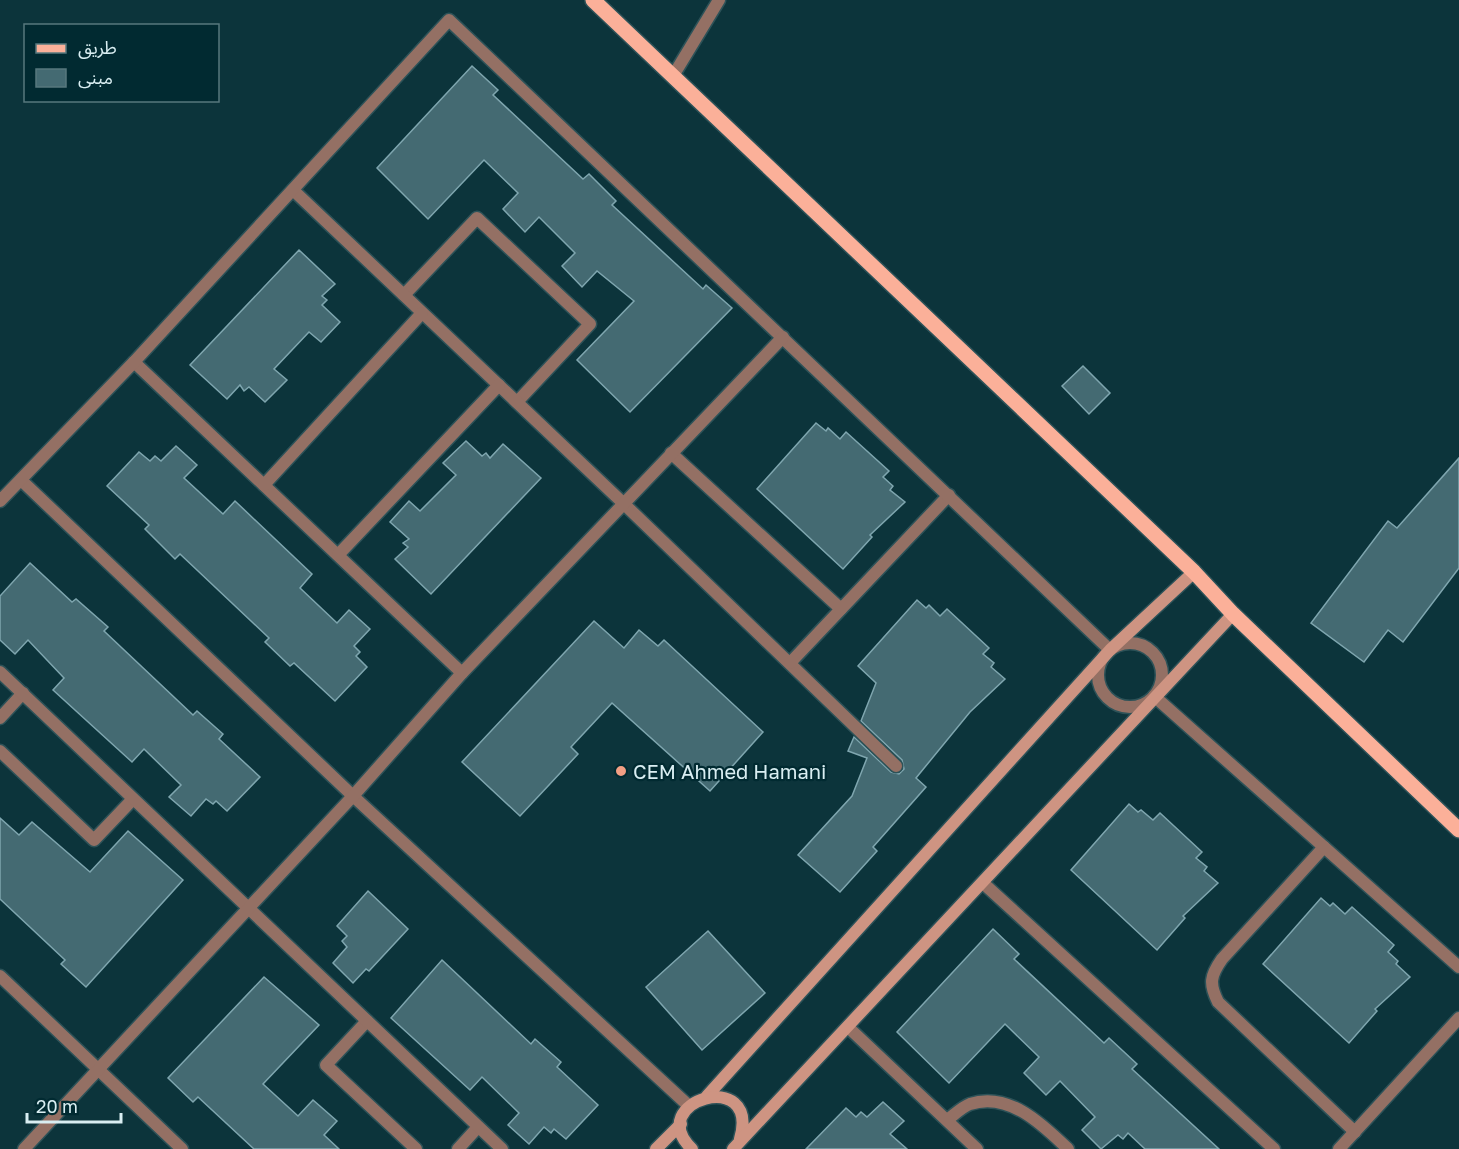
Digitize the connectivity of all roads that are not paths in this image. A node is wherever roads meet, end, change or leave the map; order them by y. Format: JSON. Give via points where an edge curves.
{"nodes":[{"id":1,"x":593,"y":0,"type":"edge"},
{"id":2,"x":719,"y":0,"type":"edge"},
{"id":3,"x":672,"y":76,"type":"junction"},
{"id":4,"x":293,"y":190,"type":"junction"},
{"id":5,"x":404,"y":295,"type":"junction"},
{"id":6,"x":423,"y":313,"type":"junction"},
{"id":7,"x":783,"y":337,"type":"junction"},
{"id":8,"x":134,"y":362,"type":"junction"},
{"id":9,"x":499,"y":385,"type":"junction"},
{"id":10,"x":517,"y":402,"type":"junction"},
{"id":11,"x":670,"y":453,"type":"junction"},
{"id":12,"x":21,"y":480,"type":"junction"},
{"id":13,"x":264,"y":485,"type":"junction"},
{"id":14,"x":949,"y":495,"type":"junction"},
{"id":15,"x":0,"y":501,"type":"edge"},
{"id":16,"x":622,"y":502,"type":"junction"},
{"id":17,"x":339,"y":555,"type":"junction"},
{"id":18,"x":1194,"y":572,"type":"junction"},
{"id":19,"x":841,"y":609,"type":"junction"},
{"id":20,"x":1233,"y":614,"type":"junction"},
{"id":21,"x":1106,"y":654,"type":"junction"},
{"id":22,"x":790,"y":663,"type":"junction"},
{"id":23,"x":0,"y":672,"type":"edge"},
{"id":24,"x":462,"y":673,"type":"junction"},
{"id":25,"x":22,"y":693,"type":"junction"},
{"id":26,"x":1154,"y":696,"type":"junction"},
{"id":27,"x":0,"y":718,"type":"edge"},
{"id":28,"x":0,"y":751,"type":"edge"},
{"id":29,"x":896,"y":766,"type":"dead end"},
{"id":30,"x":353,"y":796,"type":"junction"},
{"id":31,"x":133,"y":799,"type":"junction"},
{"id":32,"x":1459,"y":830,"type":"edge"},
{"id":33,"x":1324,"y":847,"type":"junction"},
{"id":34,"x":984,"y":884,"type":"junction"},
{"id":35,"x":248,"y":909,"type":"junction"},
{"id":36,"x":1459,"y":967,"type":"edge"},
{"id":37,"x":0,"y":976,"type":"edge"},
{"id":38,"x":1459,"y":1018,"type":"edge"},
{"id":39,"x":367,"y":1021,"type":"junction"},
{"id":40,"x":849,"y":1028,"type":"junction"},
{"id":41,"x":98,"y":1071,"type":"junction"},
{"id":42,"x":707,"y":1096,"type":"junction"},
{"id":43,"x":689,"y":1106,"type":"junction"},
{"id":44,"x":947,"y":1120,"type":"junction"},
{"id":45,"x":681,"y":1124,"type":"junction"},
{"id":46,"x":478,"y":1127,"type":"junction"},
{"id":47,"x":1355,"y":1132,"type":"junction"},
{"id":48,"x":736,"y":1145,"type":"edge"},
{"id":49,"x":24,"y":1149,"type":"edge"},
{"id":50,"x":182,"y":1149,"type":"edge"},
{"id":51,"x":416,"y":1149,"type":"edge"},
{"id":52,"x":458,"y":1149,"type":"edge"},
{"id":53,"x":502,"y":1149,"type":"edge"},
{"id":54,"x":656,"y":1149,"type":"edge"},
{"id":55,"x":692,"y":1149,"type":"edge"},
{"id":56,"x":977,"y":1149,"type":"edge"},
{"id":57,"x":1068,"y":1149,"type":"edge"},
{"id":58,"x":1274,"y":1149,"type":"edge"},
{"id":59,"x":1339,"y":1149,"type":"edge"}],
"edges":[{"from":1,"to":3,"type":"main road"},
{"from":2,"to":3,"type":"street"},
{"from":3,"to":18,"type":"main road"},
{"from":4,"to":5,"type":"street"},
{"from":4,"to":7,"type":"street","via":[[448,20]]},
{"from":4,"to":8,"type":"street"},
{"from":5,"to":6,"type":"street"},
{"from":5,"to":10,"type":"street","via":[[477,218],[590,324]]},
{"from":6,"to":9,"type":"street"},
{"from":6,"to":13,"type":"street"},
{"from":7,"to":11,"type":"street"},
{"from":7,"to":14,"type":"street"},
{"from":8,"to":12,"type":"street"},
{"from":8,"to":13,"type":"street"},
{"from":9,"to":10,"type":"street"},
{"from":9,"to":17,"type":"street"},
{"from":10,"to":16,"type":"street"},
{"from":11,"to":16,"type":"street"},
{"from":11,"to":19,"type":"street"},
{"from":12,"to":15,"type":"street"},
{"from":12,"to":30,"type":"street"},
{"from":13,"to":17,"type":"street"},
{"from":14,"to":19,"type":"street"},
{"from":14,"to":21,"type":"street"},
{"from":16,"to":22,"type":"street"},
{"from":16,"to":24,"type":"street"},
{"from":17,"to":24,"type":"street"},
{"from":18,"to":20,"type":"main road"},
{"from":18,"to":21,"type":"street"},
{"from":19,"to":22,"type":"street"},
{"from":20,"to":26,"type":"street"},
{"from":20,"to":32,"type":"main road"},
{"from":21,"to":26,"type":"street","via":[[1098,678],[1107,697],[1125,706],[1135,706]]},
{"from":21,"to":26,"type":"street","via":[[1129,642],[1140,644],[1157,657],[1163,678]]},
{"from":21,"to":42,"type":"street"},
{"from":22,"to":29,"type":"street"},
{"from":23,"to":25,"type":"street"},
{"from":24,"to":30,"type":"street"},
{"from":25,"to":27,"type":"street"},
{"from":25,"to":31,"type":"street"},
{"from":26,"to":33,"type":"street"},
{"from":26,"to":34,"type":"street"},
{"from":28,"to":31,"type":"street","via":[[94,840]]},
{"from":30,"to":35,"type":"street"},
{"from":30,"to":43,"type":"street"},
{"from":31,"to":35,"type":"street"},
{"from":33,"to":36,"type":"street"},
{"from":33,"to":47,"type":"street","via":[[1222,959],[1210,986],[1218,1002]]},
{"from":34,"to":40,"type":"street"},
{"from":34,"to":58,"type":"street"},
{"from":35,"to":39,"type":"street"},
{"from":35,"to":41,"type":"street"},
{"from":37,"to":41,"type":"street"},
{"from":38,"to":47,"type":"street"},
{"from":39,"to":46,"type":"street"},
{"from":39,"to":51,"type":"street","via":[[327,1065]]},
{"from":40,"to":44,"type":"street"},
{"from":40,"to":48,"type":"street"},
{"from":41,"to":49,"type":"street"},
{"from":41,"to":50,"type":"street"},
{"from":42,"to":43,"type":"street"},
{"from":42,"to":48,"type":"street","via":[[734,1104],[742,1122]]},
{"from":43,"to":45,"type":"street"},
{"from":44,"to":56,"type":"street"},
{"from":44,"to":57,"type":"street","via":[[969,1104],[1010,1106],[1033,1116]]},
{"from":45,"to":54,"type":"street"},
{"from":45,"to":55,"type":"street"},
{"from":46,"to":52,"type":"street"},
{"from":46,"to":53,"type":"street"},
{"from":47,"to":59,"type":"street"}]}
